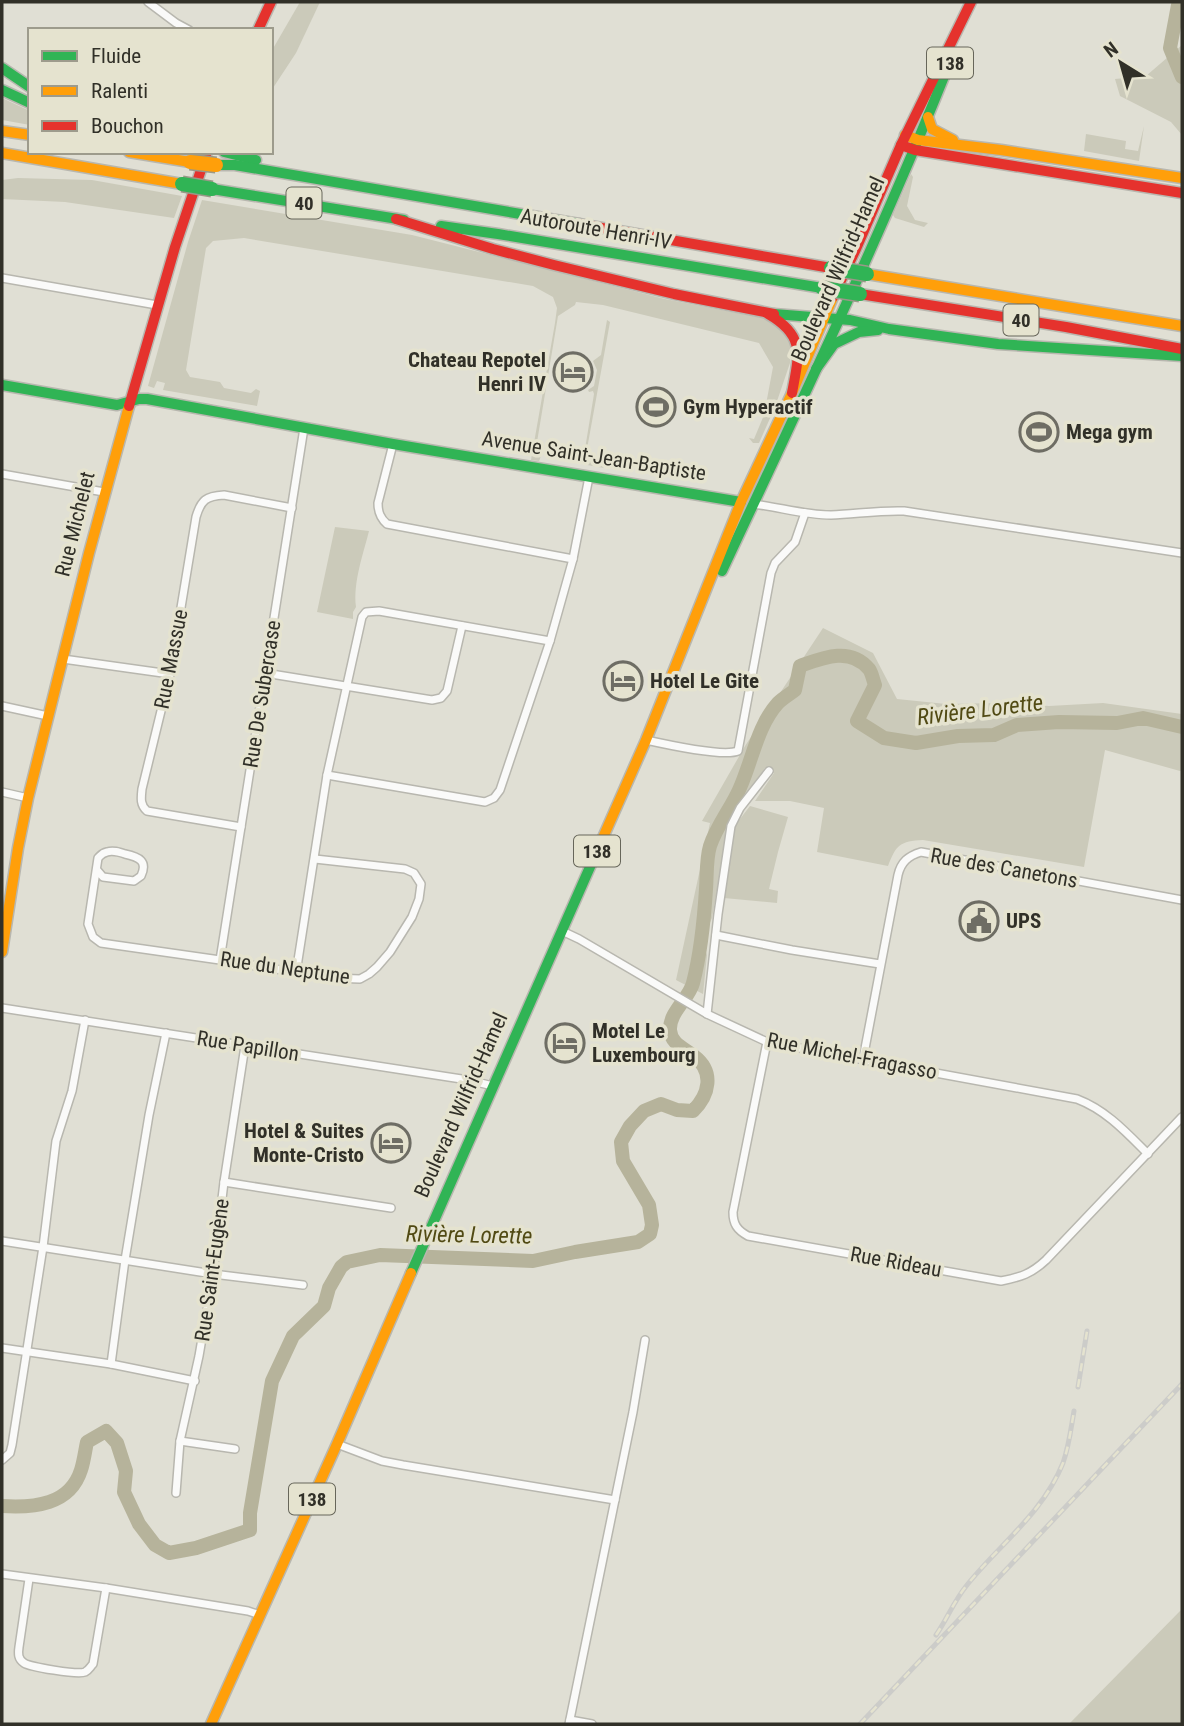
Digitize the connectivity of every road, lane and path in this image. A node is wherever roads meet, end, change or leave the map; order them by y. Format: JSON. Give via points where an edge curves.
{"nodes":[{"id":1,"x":148,"y":2,"type":"edge"},
{"id":2,"x":271,"y":2,"type":"edge"},
{"id":3,"x":970,"y":5,"type":"edge"},
{"id":4,"x":185,"y":28,"type":"edge"},
{"id":5,"x":259,"y":28,"type":"edge"},
{"id":6,"x":2,"y":68,"type":"edge"},
{"id":7,"x":28,"y":86,"type":"edge"},
{"id":8,"x":2,"y":90,"type":"edge"},
{"id":9,"x":28,"y":102,"type":"edge"},
{"id":10,"x":928,"y":117,"type":"junction"},
{"id":11,"x":2,"y":131,"type":"edge"},
{"id":12,"x":28,"y":135,"type":"edge"},
{"id":13,"x":910,"y":142,"type":"junction"},
{"id":14,"x":962,"y":144,"type":"junction"},
{"id":15,"x":2,"y":153,"type":"edge"},
{"id":16,"x":155,"y":154,"type":"edge"},
{"id":17,"x":193,"y":157,"type":"edge"},
{"id":18,"x":216,"y":157,"type":"edge"},
{"id":19,"x":1182,"y":178,"type":"edge"},
{"id":20,"x":345,"y":183,"type":"junction"},
{"id":21,"x":1182,"y":193,"type":"edge"},
{"id":22,"x":396,"y":219,"type":"junction"},
{"id":23,"x":2,"y":278,"type":"edge"},
{"id":24,"x":157,"y":305,"type":"junction"},
{"id":25,"x":767,"y":313,"type":"junction"},
{"id":26,"x":823,"y":318,"type":"junction"},
{"id":27,"x":839,"y":319,"type":"junction"},
{"id":28,"x":1182,"y":326,"type":"edge"},
{"id":29,"x":889,"y":329,"type":"junction"},
{"id":30,"x":1182,"y":349,"type":"edge"},
{"id":31,"x":1182,"y":356,"type":"edge"},
{"id":32,"x":816,"y":369,"type":"junction"},
{"id":33,"x":2,"y":385,"type":"edge"},
{"id":34,"x":792,"y":393,"type":"junction"},
{"id":35,"x":130,"y":402,"type":"junction"},
{"id":36,"x":304,"y":428,"type":"junction"},
{"id":37,"x":393,"y":444,"type":"junction"},
{"id":38,"x":2,"y":474,"type":"edge"},
{"id":39,"x":589,"y":477,"type":"junction"},
{"id":40,"x":104,"y":492,"type":"junction"},
{"id":41,"x":747,"y":503,"type":"junction"},
{"id":42,"x":292,"y":508,"type":"junction"},
{"id":43,"x":805,"y":513,"type":"junction"},
{"id":44,"x":1182,"y":554,"type":"edge"},
{"id":45,"x":573,"y":559,"type":"junction"},
{"id":46,"x":462,"y":625,"type":"junction"},
{"id":47,"x":550,"y":641,"type":"junction"},
{"id":48,"x":63,"y":659,"type":"junction"},
{"id":49,"x":265,"y":673,"type":"junction"},
{"id":50,"x":170,"y":674,"type":"junction"},
{"id":51,"x":347,"y":687,"type":"junction"},
{"id":52,"x":2,"y":706,"type":"edge"},
{"id":53,"x":48,"y":716,"type":"junction"},
{"id":54,"x":646,"y":740,"type":"junction"},
{"id":55,"x":769,"y":771,"type":"dead end"},
{"id":56,"x":327,"y":775,"type":"junction"},
{"id":57,"x":2,"y":792,"type":"edge"},
{"id":58,"x":28,"y":798,"type":"junction"},
{"id":59,"x":241,"y":827,"type":"junction"},
{"id":60,"x":315,"y":859,"type":"junction"},
{"id":61,"x":97,"y":870,"type":"junction"},
{"id":62,"x":1182,"y":900,"type":"edge"},
{"id":63,"x":5,"y":911,"type":"edge"},
{"id":64,"x":562,"y":931,"type":"junction"},
{"id":65,"x":716,"y":935,"type":"junction"},
{"id":66,"x":2,"y":952,"type":"edge"},
{"id":67,"x":220,"y":960,"type":"junction"},
{"id":68,"x":880,"y":964,"type":"junction"},
{"id":69,"x":296,"y":973,"type":"junction"},
{"id":70,"x":2,"y":1008,"type":"edge"},
{"id":71,"x":707,"y":1014,"type":"junction"},
{"id":72,"x":85,"y":1020,"type":"junction"},
{"id":73,"x":166,"y":1033,"type":"junction"},
{"id":74,"x":767,"y":1041,"type":"junction"},
{"id":75,"x":245,"y":1046,"type":"junction"},
{"id":76,"x":863,"y":1059,"type":"junction"},
{"id":77,"x":493,"y":1087,"type":"junction"},
{"id":78,"x":1182,"y":1117,"type":"edge"},
{"id":79,"x":1148,"y":1154,"type":"junction"},
{"id":80,"x":225,"y":1182,"type":"junction"},
{"id":81,"x":391,"y":1208,"type":"dead end"},
{"id":82,"x":2,"y":1241,"type":"edge"},
{"id":83,"x":43,"y":1247,"type":"junction"},
{"id":84,"x":125,"y":1260,"type":"junction"},
{"id":85,"x":213,"y":1274,"type":"junction"},
{"id":86,"x":303,"y":1285,"type":"dead end"},
{"id":87,"x":645,"y":1340,"type":"dead end"},
{"id":88,"x":2,"y":1348,"type":"edge"},
{"id":89,"x":26,"y":1352,"type":"junction"},
{"id":90,"x":111,"y":1364,"type":"junction"},
{"id":91,"x":194,"y":1381,"type":"junction"},
{"id":92,"x":180,"y":1441,"type":"junction"},
{"id":93,"x":337,"y":1444,"type":"junction"},
{"id":94,"x":235,"y":1449,"type":"dead end"},
{"id":95,"x":2,"y":1460,"type":"edge"},
{"id":96,"x":176,"y":1493,"type":"dead end"},
{"id":97,"x":615,"y":1500,"type":"junction"},
{"id":98,"x":2,"y":1574,"type":"edge"},
{"id":99,"x":29,"y":1579,"type":"junction"},
{"id":100,"x":106,"y":1588,"type":"junction"},
{"id":101,"x":260,"y":1615,"type":"junction"},
{"id":102,"x":569,"y":1722,"type":"edge"},
{"id":103,"x":211,"y":1724,"type":"edge"},
{"id":104,"x":592,"y":1724,"type":"edge"}],
"edges":[{"from":1,"to":4,"type":"street"},
{"from":2,"to":5,"type":"main road"},
{"from":3,"to":10,"type":"main road","name":"Boulevard Wilfrid-Hamel","number":"138"},
{"from":3,"to":13,"type":"main road","name":"Boulevard Wilfrid-Hamel","number":"138"},
{"from":6,"to":7,"type":"main road"},
{"from":8,"to":9,"type":"main road"},
{"from":10,"to":13,"type":"main road","name":"Boulevard Wilfrid-Hamel","number":"138"},
{"from":10,"to":14,"type":"main road","via":[[932,129]]},
{"from":11,"to":12,"type":"main road"},
{"from":13,"to":14,"type":"main road"},
{"from":13,"to":21,"type":"main road"},
{"from":13,"to":26,"type":"main road","name":"Boulevard Wilfrid-Hamel","number":"138"},
{"from":13,"to":27,"type":"main road","name":"Boulevard Wilfrid-Hamel","number":"138"},
{"from":14,"to":19,"type":"main road"},
{"from":15,"to":22,"type":"main road","name":"Autoroute Henri-IV","number":"40","bridge":true},
{"from":16,"to":17,"type":"main road"},
{"from":17,"to":18,"type":"main road","number":"40"},
{"from":18,"to":20,"type":"main road"},
{"from":18,"to":20,"type":"main road","name":"Autoroute Henri-IV","number":"40","via":[[235,165]]},
{"from":18,"to":24,"type":"main road","name":"Rue Michelet","via":[[189,201]]},
{"from":20,"to":28,"type":"main road","name":"Autoroute Henri-IV","number":"40","bridge":true},
{"from":22,"to":25,"type":"main road","via":[[579,271]]},
{"from":22,"to":30,"type":"main road","name":"Autoroute Henri-IV","number":"40","bridge":true},
{"from":23,"to":24,"type":"street"},
{"from":24,"to":35,"type":"main road","name":"Rue Michelet"},
{"from":25,"to":26,"type":"main road"},
{"from":25,"to":34,"type":"main road","via":[[790,330],[799,350]]},
{"from":26,"to":27,"type":"main road"},
{"from":26,"to":34,"type":"main road","name":"Boulevard Wilfrid-Hamel","number":"138"},
{"from":27,"to":29,"type":"main road"},
{"from":27,"to":32,"type":"main road","name":"Boulevard Wilfrid-Hamel","number":"138"},
{"from":29,"to":31,"type":"main road","via":[[998,344]]},
{"from":29,"to":32,"type":"main road","via":[[859,332],[836,342]]},
{"from":32,"to":41,"type":"main road","name":"Boulevard Wilfrid-Hamel","number":"138"},
{"from":33,"to":35,"type":"main road","name":"Avenue Saint-Jean-Baptiste","via":[[117,405]]},
{"from":34,"to":41,"type":"main road","name":"Boulevard Wilfrid-Hamel","number":"138"},
{"from":35,"to":36,"type":"main road","name":"Avenue Saint-Jean-Baptiste","via":[[146,399]]},
{"from":35,"to":40,"type":"main road","name":"Rue Michelet"},
{"from":36,"to":37,"type":"main road","name":"Avenue Saint-Jean-Baptiste"},
{"from":36,"to":42,"type":"street","name":"Rue De Subercase"},
{"from":37,"to":39,"type":"main road","name":"Avenue Saint-Jean-Baptiste"},
{"from":37,"to":45,"type":"street","via":[[378,503],[387,524]]},
{"from":38,"to":40,"type":"street"},
{"from":39,"to":41,"type":"main road","name":"Avenue Saint-Jean-Baptiste"},
{"from":39,"to":45,"type":"street"},
{"from":40,"to":48,"type":"main road","name":"Rue Michelet"},
{"from":41,"to":43,"type":"street","name":"Avenue Saint-Jean-Baptiste"},
{"from":41,"to":54,"type":"main road","name":"Boulevard Wilfrid-Hamel","number":"138"},
{"from":42,"to":49,"type":"street","name":"Rue De Subercase"},
{"from":42,"to":50,"type":"street","name":"Rue Massue","via":[[224,495],[206,498],[199,507]]},
{"from":43,"to":44,"type":"street","name":"Avenue Saint-Jean-Baptiste","via":[[904,511]]},
{"from":43,"to":54,"type":"street","via":[[795,542],[771,573],[738,751],[732,754]]},
{"from":45,"to":47,"type":"street"},
{"from":46,"to":47,"type":"street"},
{"from":46,"to":51,"type":"street","via":[[447,691],[441,698]]},
{"from":46,"to":51,"type":"street","via":[[366,612],[359,625]]},
{"from":47,"to":56,"type":"street","via":[[494,798],[485,802]]},
{"from":48,"to":50,"type":"street"},
{"from":48,"to":53,"type":"main road","name":"Rue Michelet"},
{"from":49,"to":51,"type":"street"},
{"from":49,"to":59,"type":"street","name":"Rue De Subercase"},
{"from":50,"to":59,"type":"street","name":"Rue Massue","via":[[142,805],[147,811]]},
{"from":51,"to":56,"type":"street"},
{"from":52,"to":53,"type":"street"},
{"from":53,"to":58,"type":"main road","name":"Rue Michelet"},
{"from":54,"to":64,"type":"main road","name":"Boulevard Wilfrid-Hamel","number":"138"},
{"from":55,"to":65,"type":"street","via":[[731,826]]},
{"from":56,"to":60,"type":"street"},
{"from":57,"to":58,"type":"street"},
{"from":58,"to":63,"type":"main road","name":"Rue Michelet"},
{"from":59,"to":67,"type":"street","name":"Rue De Subercase"},
{"from":60,"to":69,"type":"street"},
{"from":60,"to":69,"type":"street","name":"Rue du Neptune","via":[[405,869],[418,878],[420,892],[412,917],[384,960],[369,974],[360,979]]},
{"from":61,"to":61,"type":"street","via":[[103,877],[134,881],[144,866],[134,856],[109,851],[98,858]]},
{"from":61,"to":67,"type":"street","name":"Rue du Neptune","via":[[88,924],[96,940]]},
{"from":62,"to":68,"type":"street","name":"Rue des Canetons","via":[[921,852],[900,867]]},
{"from":63,"to":66,"type":"main road","name":"Rue Michelet"},
{"from":64,"to":71,"type":"street","name":"Rue Michel-Fragasso"},
{"from":64,"to":77,"type":"main road","name":"Boulevard Wilfrid-Hamel","number":"138"},
{"from":65,"to":68,"type":"street"},
{"from":65,"to":71,"type":"street"},
{"from":67,"to":69,"type":"street","name":"Rue du Neptune"},
{"from":68,"to":76,"type":"street","name":"Rue des Canetons"},
{"from":70,"to":72,"type":"street","name":"Rue Papillon"},
{"from":71,"to":74,"type":"street","name":"Rue Michel-Fragasso"},
{"from":72,"to":73,"type":"street","name":"Rue Papillon"},
{"from":72,"to":83,"type":"street","via":[[57,1141]]},
{"from":73,"to":75,"type":"street","name":"Rue Papillon"},
{"from":73,"to":84,"type":"street"},
{"from":74,"to":76,"type":"street","name":"Rue Michel-Fragasso"},
{"from":74,"to":79,"type":"street","name":"Rue Rideau","via":[[733,1212],[736,1228],[748,1236],[1001,1281],[1021,1278],[1046,1261]]},
{"from":75,"to":77,"type":"street","name":"Rue Papillon"},
{"from":75,"to":80,"type":"street","name":"Rue Saint-Eugène"},
{"from":76,"to":79,"type":"street","name":"Rue Michel-Fragasso","via":[[1077,1100],[1114,1121]]},
{"from":77,"to":93,"type":"main road","name":"Boulevard Wilfrid-Hamel","number":"138"},
{"from":78,"to":79,"type":"street","name":"Rue Rideau"},
{"from":80,"to":81,"type":"street"},
{"from":80,"to":85,"type":"street","name":"Rue Saint-Eugène"},
{"from":82,"to":83,"type":"street"},
{"from":83,"to":84,"type":"street"},
{"from":83,"to":89,"type":"street"},
{"from":84,"to":85,"type":"street"},
{"from":84,"to":90,"type":"street"},
{"from":85,"to":86,"type":"street"},
{"from":85,"to":91,"type":"street","name":"Rue Saint-Eugène"},
{"from":87,"to":97,"type":"street"},
{"from":88,"to":89,"type":"street"},
{"from":89,"to":90,"type":"street"},
{"from":89,"to":95,"type":"street","via":[[12,1446]]},
{"from":90,"to":91,"type":"street"},
{"from":91,"to":92,"type":"street","name":"Rue Saint-Eugène"},
{"from":92,"to":94,"type":"street"},
{"from":92,"to":96,"type":"street","name":"Rue Saint-Eugène"},
{"from":93,"to":97,"type":"street","via":[[382,1461]]},
{"from":93,"to":101,"type":"main road","name":"Boulevard Wilfrid-Hamel","number":"138"},
{"from":97,"to":102,"type":"street"},
{"from":98,"to":99,"type":"street"},
{"from":99,"to":100,"type":"street"},
{"from":99,"to":100,"type":"street","via":[[20,1659],[30,1665],[76,1672],[85,1672],[93,1664]]},
{"from":100,"to":101,"type":"street"},
{"from":101,"to":103,"type":"main road","name":"Boulevard Wilfrid-Hamel","number":"138"},
{"from":102,"to":104,"type":"street"}]}
